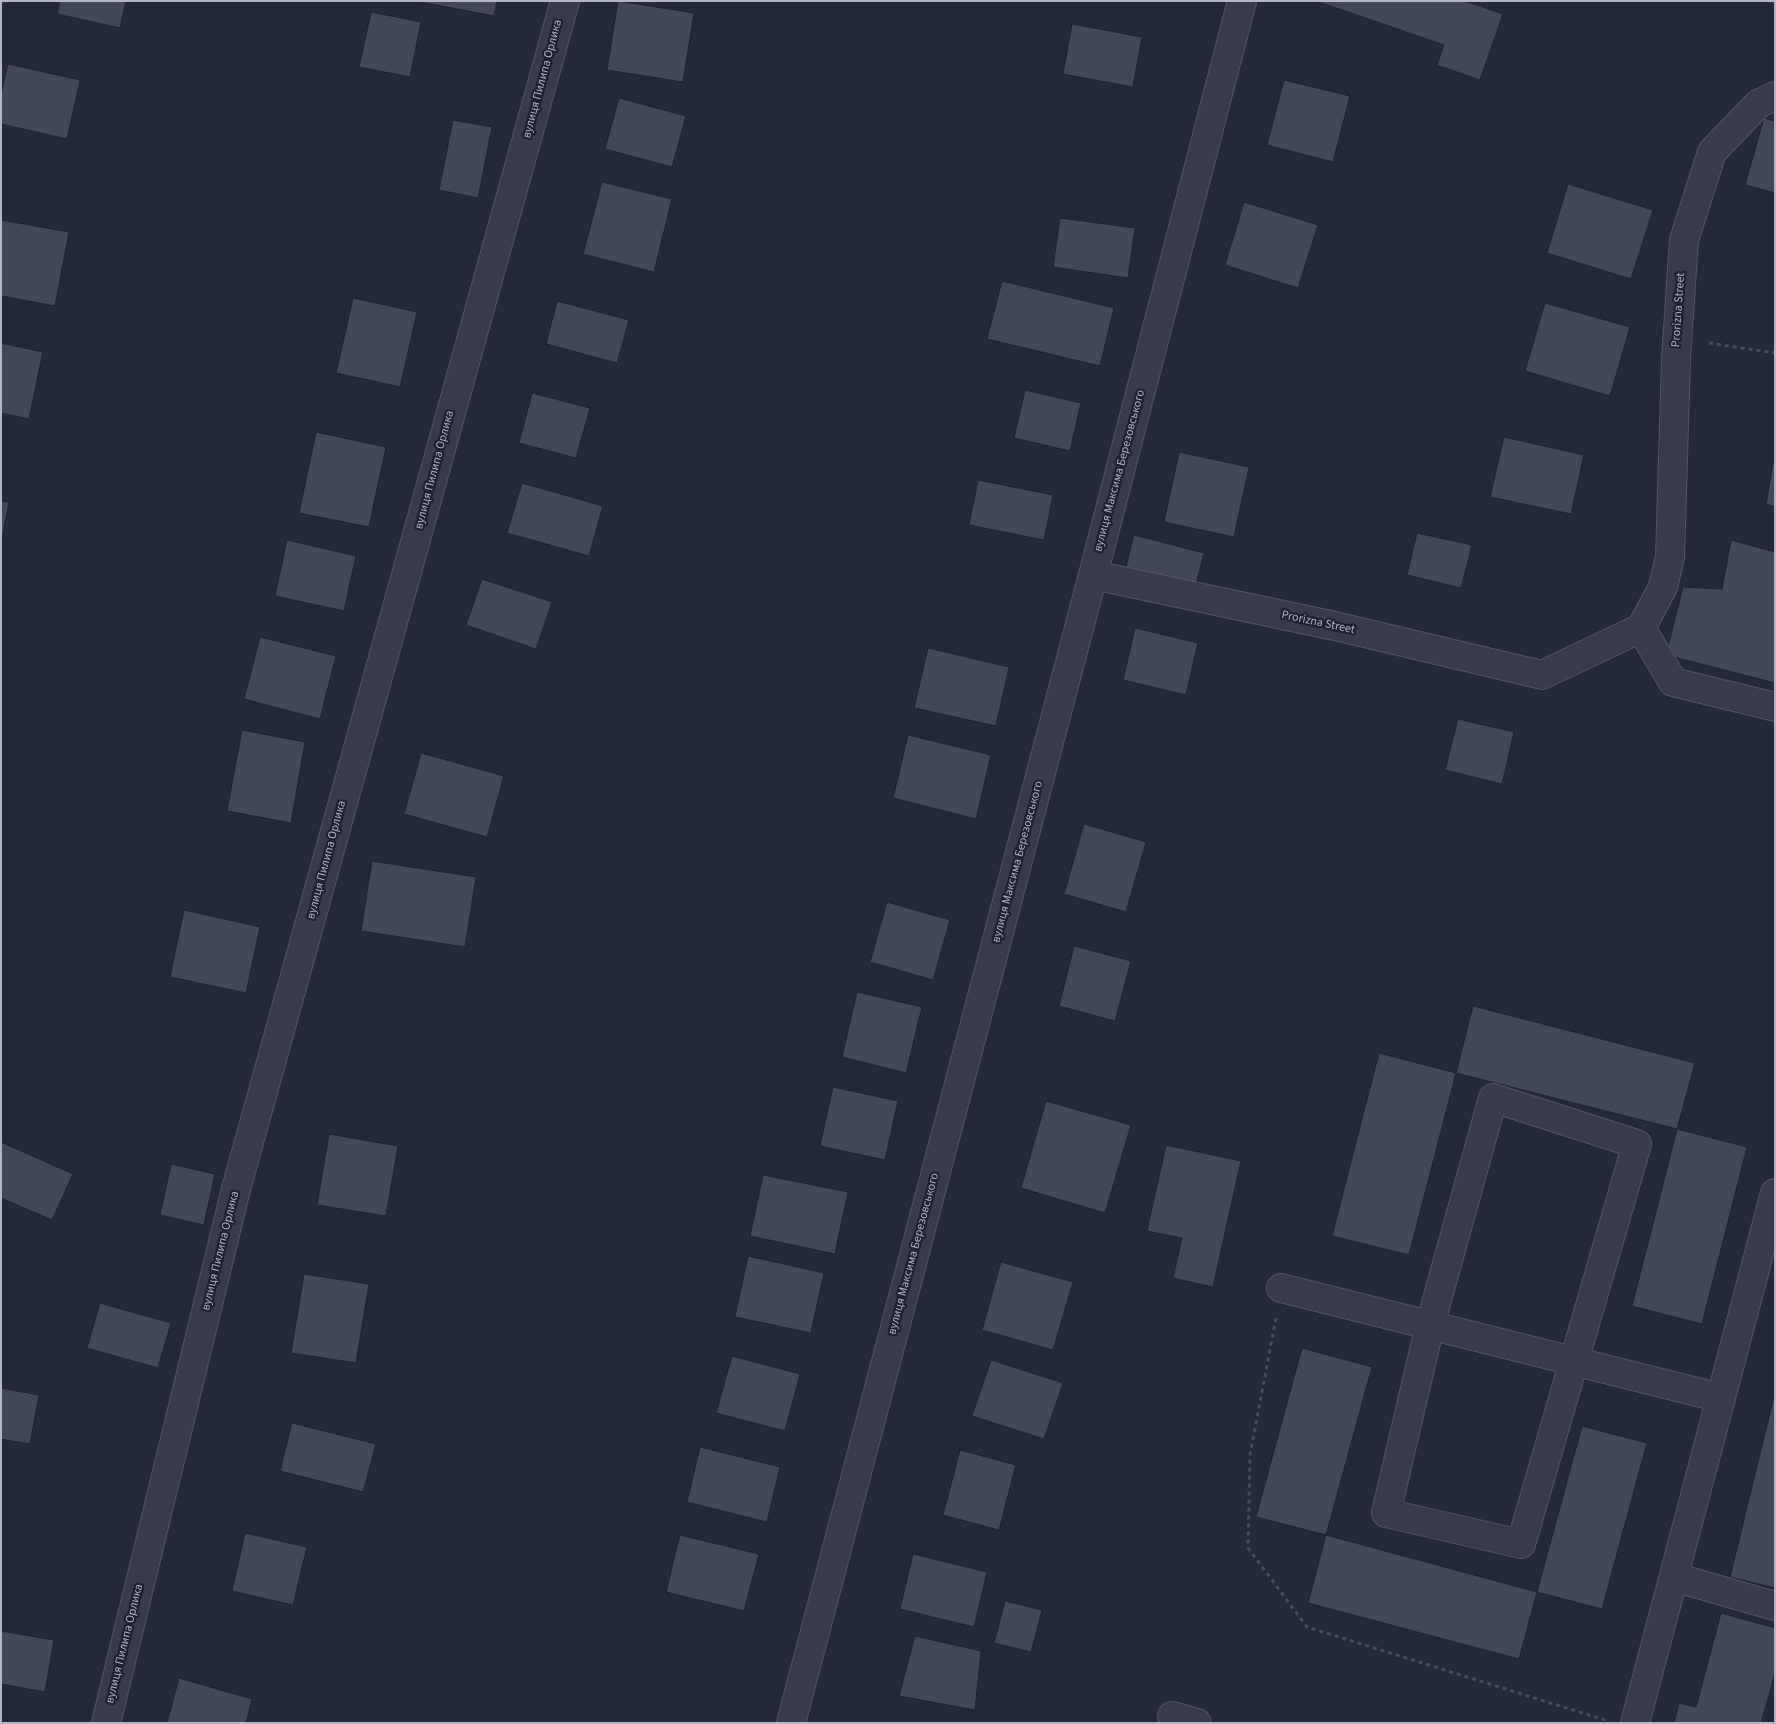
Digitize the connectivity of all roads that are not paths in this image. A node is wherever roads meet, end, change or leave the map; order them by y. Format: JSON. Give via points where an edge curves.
{"nodes":[{"id":1,"x":565,"y":1,"type":"edge"},
{"id":2,"x":1242,"y":1,"type":"edge"},
{"id":3,"x":1775,"y":96,"type":"edge"},
{"id":4,"x":1093,"y":575,"type":"junction"},
{"id":5,"x":1641,"y":628,"type":"junction"},
{"id":6,"x":1775,"y":707,"type":"edge"},
{"id":7,"x":1775,"y":1193,"type":"edge"},
{"id":8,"x":1281,"y":1288,"type":"road end"},
{"id":9,"x":1430,"y":1325,"type":"junction"},
{"id":10,"x":1576,"y":1362,"type":"junction"},
{"id":11,"x":1720,"y":1398,"type":"junction"},
{"id":12,"x":1674,"y":1577,"type":"junction"},
{"id":13,"x":1775,"y":1606,"type":"edge"},
{"id":14,"x":106,"y":1723,"type":"edge"},
{"id":15,"x":791,"y":1723,"type":"edge"},
{"id":16,"x":1635,"y":1723,"type":"edge"}],
"edges":[{"from":1,"to":14,"type":"street","name":"вулиця Пилипа Орлика","via":[[236,1189]]},
{"from":2,"to":4,"type":"street","name":"вулиця Максима Березовського"},
{"from":3,"to":5,"type":"street","name":"Prorizna Street","via":[[1758,104],[1712,152],[1684,240],[1677,339],[1670,557],[1663,587]]},
{"from":4,"to":5,"type":"street","name":"Prorizna Street","via":[[1335,626],[1542,675]]},
{"from":4,"to":15,"type":"street","name":"вулиця Максима Березовського"},
{"from":5,"to":6,"type":"street","via":[[1672,682]]},
{"from":7,"to":11,"type":"street"},
{"from":8,"to":9,"type":"street"},
{"from":9,"to":10,"type":"street"},
{"from":9,"to":10,"type":"street","via":[[1386,1513],[1521,1544]]},
{"from":9,"to":10,"type":"street","via":[[1493,1098],[1637,1144]]},
{"from":10,"to":11,"type":"street"},
{"from":11,"to":12,"type":"street"},
{"from":12,"to":13,"type":"street"},
{"from":12,"to":16,"type":"street"}]}
